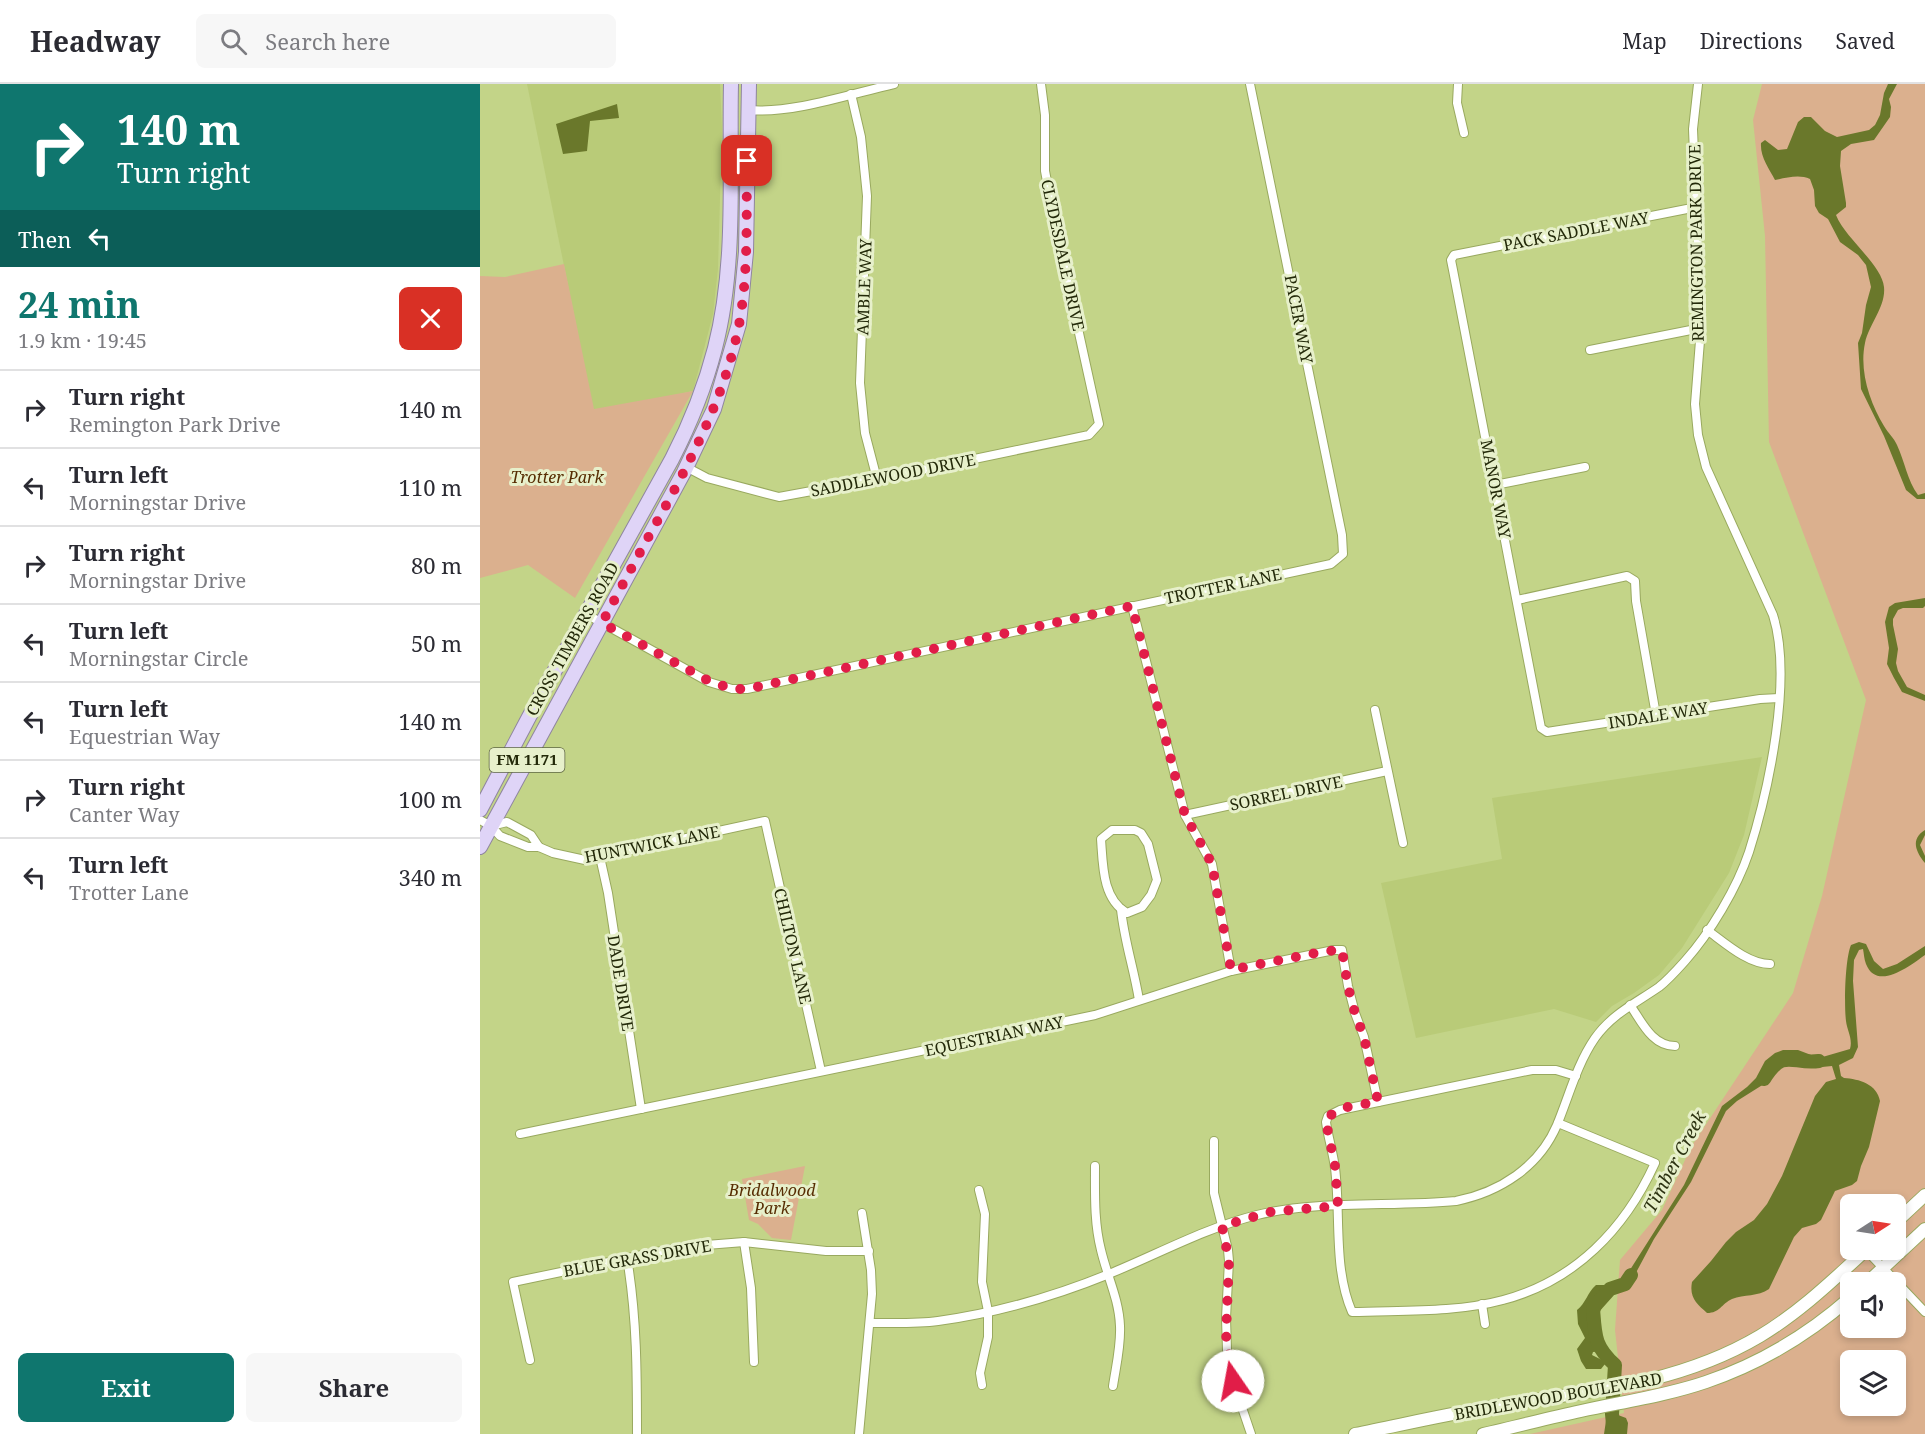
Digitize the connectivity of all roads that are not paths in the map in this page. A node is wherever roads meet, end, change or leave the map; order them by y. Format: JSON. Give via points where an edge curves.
{"nodes":[{"id":1,"x":731,"y":84,"type":"edge"},
{"id":2,"x":749,"y":84,"type":"edge"},
{"id":3,"x":894,"y":84,"type":"edge"},
{"id":4,"x":1041,"y":84,"type":"edge"},
{"id":5,"x":1250,"y":84,"type":"edge"},
{"id":6,"x":1458,"y":84,"type":"edge"},
{"id":7,"x":1698,"y":84,"type":"edge"},
{"id":8,"x":851,"y":94,"type":"junction"},
{"id":9,"x":731,"y":108,"type":"junction"},
{"id":10,"x":748,"y":110,"type":"junction"},
{"id":11,"x":1464,"y":133,"type":"dead end"},
{"id":12,"x":1697,"y":207,"type":"junction"},
{"id":13,"x":1454,"y":255,"type":"joint"},
{"id":14,"x":1701,"y":328,"type":"junction"},
{"id":15,"x":1590,"y":350,"type":"dead end"},
{"id":16,"x":1099,"y":424,"type":"joint"},
{"id":17,"x":686,"y":467,"type":"junction"},
{"id":18,"x":1585,"y":467,"type":"dead end"},
{"id":19,"x":877,"y":479,"type":"junction"},
{"id":20,"x":1495,"y":485,"type":"junction"},
{"id":21,"x":1343,"y":554,"type":"joint"},
{"id":22,"x":1517,"y":600,"type":"junction"},
{"id":23,"x":1132,"y":606,"type":"junction"},
{"id":24,"x":586,"y":614,"type":"junction"},
{"id":25,"x":602,"y":623,"type":"junction"},
{"id":26,"x":1779,"y":698,"type":"junction"},
{"id":27,"x":1375,"y":710,"type":"dead end"},
{"id":28,"x":1656,"y":715,"type":"junction"},
{"id":29,"x":1540,"y":725,"type":"joint"},
{"id":30,"x":1387,"y":771,"type":"junction"},
{"id":31,"x":480,"y":810,"type":"edge"},
{"id":32,"x":1185,"y":815,"type":"junction"},
{"id":33,"x":765,"y":821,"type":"joint"},
{"id":34,"x":486,"y":823,"type":"edge"},
{"id":35,"x":1403,"y":843,"type":"dead end"},
{"id":36,"x":480,"y":847,"type":"edge"},
{"id":37,"x":539,"y":847,"type":"junction"},
{"id":38,"x":600,"y":857,"type":"junction"},
{"id":39,"x":1121,"y":909,"type":"junction"},
{"id":40,"x":1707,"y":930,"type":"junction"},
{"id":41,"x":1770,"y":964,"type":"dead end"},
{"id":42,"x":1231,"y":970,"type":"junction"},
{"id":43,"x":1139,"y":1000,"type":"junction"},
{"id":44,"x":1630,"y":1005,"type":"junction"},
{"id":45,"x":1675,"y":1046,"type":"dead end"},
{"id":46,"x":821,"y":1071,"type":"junction"},
{"id":47,"x":1575,"y":1076,"type":"junction"},
{"id":48,"x":1378,"y":1102,"type":"junction"},
{"id":49,"x":641,"y":1109,"type":"junction"},
{"id":50,"x":1558,"y":1123,"type":"junction"},
{"id":51,"x":519,"y":1134,"type":"dead end"},
{"id":52,"x":1214,"y":1141,"type":"dead end"},
{"id":53,"x":1095,"y":1166,"type":"dead end"},
{"id":54,"x":979,"y":1190,"type":"dead end"},
{"id":55,"x":1925,"y":1195,"type":"edge"},
{"id":56,"x":1338,"y":1206,"type":"junction"},
{"id":57,"x":862,"y":1213,"type":"dead end"},
{"id":58,"x":1906,"y":1213,"type":"edge"},
{"id":59,"x":1222,"y":1226,"type":"junction"},
{"id":60,"x":1925,"y":1229,"type":"edge"},
{"id":61,"x":744,"y":1242,"type":"junction"},
{"id":62,"x":869,"y":1251,"type":"junction"},
{"id":63,"x":627,"y":1258,"type":"junction"},
{"id":64,"x":1855,"y":1260,"type":"edge"},
{"id":65,"x":1876,"y":1260,"type":"edge"},
{"id":66,"x":1884,"y":1268,"type":"junction"},
{"id":67,"x":1879,"y":1272,"type":"edge"},
{"id":68,"x":1109,"y":1274,"type":"junction"},
{"id":69,"x":1482,"y":1304,"type":"junction"},
{"id":70,"x":1840,"y":1307,"type":"edge"},
{"id":71,"x":988,"y":1311,"type":"junction"},
{"id":72,"x":1925,"y":1312,"type":"edge"},
{"id":73,"x":870,"y":1323,"type":"junction"},
{"id":74,"x":1485,"y":1324,"type":"dead end"},
{"id":75,"x":530,"y":1360,"type":"dead end"},
{"id":76,"x":754,"y":1362,"type":"dead end"},
{"id":77,"x":982,"y":1385,"type":"dead end"},
{"id":78,"x":1113,"y":1386,"type":"dead end"},
{"id":79,"x":637,"y":1434,"type":"edge"},
{"id":80,"x":859,"y":1434,"type":"edge"},
{"id":81,"x":1251,"y":1434,"type":"edge"},
{"id":82,"x":1355,"y":1434,"type":"edge"},
{"id":83,"x":1483,"y":1434,"type":"edge"}],
"edges":[{"from":1,"to":9,"type":"main road","name":"CROSS TIMBERS ROAD","number":"FM 1171"},
{"from":2,"to":10,"type":"main road","name":"CROSS TIMBERS ROAD","number":"FM 1171"},
{"from":3,"to":8,"type":"street"},
{"from":4,"to":16,"type":"street","name":"CLYDESDALE DRIVE","via":[[1046,171]]},
{"from":5,"to":21,"type":"street","name":"PACER WAY"},
{"from":6,"to":11,"type":"street","via":[[1457,103]]},
{"from":7,"to":12,"type":"street","name":"REMINGTON PARK DRIVE","via":[[1693,129]]},
{"from":8,"to":10,"type":"street","via":[[785,109]]},
{"from":8,"to":19,"type":"street","name":"AMBLE WAY","via":[[861,137],[867,196],[860,383],[865,433]]},
{"from":9,"to":10,"type":"main road"},
{"from":9,"to":24,"type":"main road","name":"CROSS TIMBERS ROAD","number":"FM 1171","via":[[728,260],[720,328],[708,373],[672,459]]},
{"from":10,"to":17,"type":"main road","name":"CROSS TIMBERS ROAD","number":"FM 1171","via":[[746,252],[739,324],[714,409]]},
{"from":12,"to":13,"type":"street","name":"PACK SADDLE WAY"},
{"from":12,"to":14,"type":"street","name":"REMINGTON PARK DRIVE"},
{"from":13,"to":20,"type":"street","name":"MANOR WAY","via":[[1454,278]]},
{"from":14,"to":15,"type":"street"},
{"from":14,"to":26,"type":"street","name":"REMINGTON PARK DRIVE","via":[[1695,404],[1698,435],[1706,467],[1773,615],[1780,645]]},
{"from":16,"to":19,"type":"street","name":"SADDLEWOOD DRIVE","via":[[1089,435]]},
{"from":17,"to":19,"type":"street","name":"SADDLEWOOD DRIVE","via":[[707,478],[779,497]]},
{"from":17,"to":25,"type":"main road","name":"CROSS TIMBERS ROAD","number":"FM 1171"},
{"from":18,"to":20,"type":"street"},
{"from":20,"to":22,"type":"street","name":"MANOR WAY"},
{"from":21,"to":23,"type":"street","name":"TROTTER LANE","via":[[1331,564]]},
{"from":22,"to":28,"type":"street","via":[[1632,578]]},
{"from":22,"to":29,"type":"street","name":"MANOR WAY"},
{"from":23,"to":25,"type":"street","name":"TROTTER LANE","via":[[747,689],[732,689],[709,681]]},
{"from":23,"to":32,"type":"street"},
{"from":24,"to":25,"type":"street","name":"TROTTER LANE"},
{"from":24,"to":31,"type":"main road","name":"CROSS TIMBERS ROAD","number":"FM 1171"},
{"from":25,"to":34,"type":"main road","name":"CROSS TIMBERS ROAD","number":"FM 1171"},
{"from":26,"to":28,"type":"street","name":"INDALE WAY"},
{"from":26,"to":40,"type":"street","name":"REMINGTON PARK DRIVE","via":[[1773,750],[1748,853]]},
{"from":27,"to":30,"type":"street"},
{"from":28,"to":29,"type":"street","name":"INDALE WAY","via":[[1547,732]]},
{"from":30,"to":32,"type":"street","name":"SORREL DRIVE"},
{"from":30,"to":35,"type":"street"},
{"from":32,"to":42,"type":"street","via":[[1212,864]]},
{"from":33,"to":38,"type":"street","name":"HUNTWICK LANE"},
{"from":33,"to":46,"type":"street","name":"CHILTON LANE"},
{"from":34,"to":36,"type":"main road","name":"CROSS TIMBERS ROAD","number":"FM 1171"},
{"from":34,"to":37,"type":"street","name":"HUNTWICK LANE","via":[[500,836],[528,848]]},
{"from":34,"to":37,"type":"street","name":"HUNTWICK LANE","via":[[507,822],[531,835]]},
{"from":37,"to":38,"type":"street","name":"HUNTWICK LANE","via":[[570,858]]},
{"from":38,"to":49,"type":"street","name":"DADE DRIVE"},
{"from":39,"to":39,"type":"street","via":[[1127,913],[1142,907],[1157,880],[1148,844],[1141,832],[1135,830],[1112,830],[1101,839],[1110,895]]},
{"from":39,"to":43,"type":"street"},
{"from":40,"to":41,"type":"street","via":[[1746,956]]},
{"from":40,"to":44,"type":"street","name":"REMINGTON PARK DRIVE","via":[[1669,978]]},
{"from":42,"to":43,"type":"street","name":"EQUESTRIAN WAY"},
{"from":42,"to":48,"type":"street","name":"EQUESTRIAN WAY","via":[[1342,950]]},
{"from":43,"to":46,"type":"street","name":"EQUESTRIAN WAY","via":[[1095,1015]]},
{"from":44,"to":45,"type":"street","via":[[1659,1042]]},
{"from":44,"to":47,"type":"street","name":"REMINGTON PARK DRIVE","via":[[1596,1037]]},
{"from":46,"to":49,"type":"street","name":"EQUESTRIAN WAY"},
{"from":47,"to":48,"type":"street","via":[[1556,1070],[1532,1070]]},
{"from":47,"to":50,"type":"street","name":"REMINGTON PARK DRIVE"},
{"from":48,"to":56,"type":"street","via":[[1328,1116]]},
{"from":49,"to":51,"type":"street","name":"EQUESTRIAN WAY"},
{"from":50,"to":56,"type":"street","name":"REMINGTON PARK DRIVE","via":[[1530,1164],[1509,1181],[1483,1194],[1440,1202]]},
{"from":50,"to":69,"type":"street","via":[[1655,1163],[1622,1221],[1591,1254],[1538,1288]]},
{"from":52,"to":59,"type":"street","via":[[1212,1180]]},
{"from":53,"to":68,"type":"street","via":[[1098,1234]]},
{"from":54,"to":71,"type":"street","via":[[985,1214],[982,1274]]},
{"from":55,"to":58,"type":"main road"},
{"from":56,"to":59,"type":"street","name":"REMINGTON PARK DRIVE","via":[[1270,1212]]},
{"from":56,"to":69,"type":"street","via":[[1342,1270],[1352,1312]]},
{"from":57,"to":62,"type":"street"},
{"from":59,"to":68,"type":"street","name":"REMINGTON PARK DRIVE"},
{"from":59,"to":81,"type":"street","via":[[1229,1261],[1227,1350]]},
{"from":60,"to":66,"type":"main road"},
{"from":61,"to":62,"type":"street","name":"BLUE GRASS DRIVE","via":[[826,1251]]},
{"from":61,"to":63,"type":"street","name":"BLUE GRASS DRIVE","via":[[681,1247]]},
{"from":61,"to":76,"type":"street","via":[[751,1288]]},
{"from":62,"to":73,"type":"street"},
{"from":63,"to":75,"type":"street","name":"BLUE GRASS DRIVE","via":[[513,1282]]},
{"from":63,"to":79,"type":"street","via":[[636,1339]]},
{"from":64,"to":82,"type":"main road","name":"BRIDLEWOOD BOULEVARD","via":[[1811,1299],[1759,1336],[1693,1368],[1592,1393],[1506,1404]]},
{"from":65,"to":66,"type":"street"},
{"from":66,"to":67,"type":"main road"},
{"from":66,"to":72,"type":"street"},
{"from":68,"to":71,"type":"street","name":"REMINGTON PARK DRIVE","via":[[1057,1294]]},
{"from":68,"to":78,"type":"street","via":[[1120,1326]]},
{"from":69,"to":74,"type":"street"},
{"from":70,"to":83,"type":"main road","name":"BRIDLEWOOD BOULEVARD","via":[[1765,1357],[1706,1382]]},
{"from":71,"to":73,"type":"street","name":"REMINGTON PARK DRIVE","via":[[937,1321]]},
{"from":71,"to":77,"type":"street"},
{"from":73,"to":80,"type":"street"}]}
